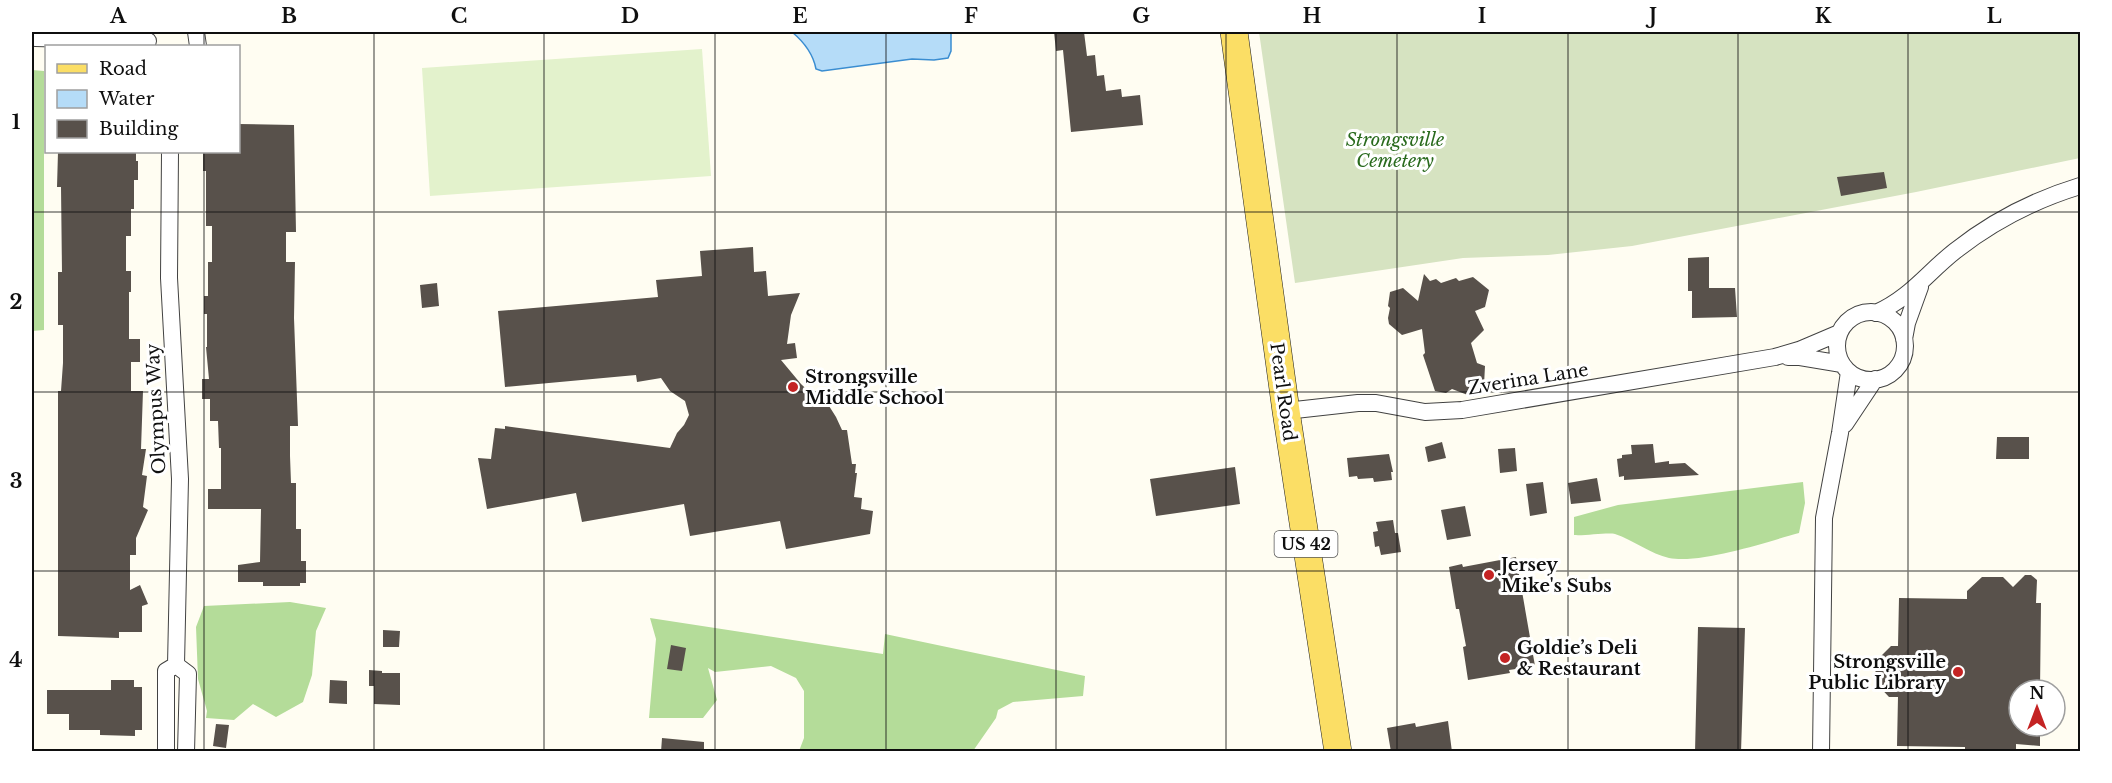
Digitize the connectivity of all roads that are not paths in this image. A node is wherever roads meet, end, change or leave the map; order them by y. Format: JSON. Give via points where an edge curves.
{"nodes":[{"id":1,"x":1234,"y":32,"type":"edge"},
{"id":2,"x":35,"y":39,"type":"dead end"},
{"id":3,"x":149,"y":40,"type":"edge"},
{"id":4,"x":170,"y":153,"type":"edge"},
{"id":5,"x":2080,"y":186,"type":"edge"},
{"id":6,"x":1922,"y":283,"type":"junction"},
{"id":7,"x":1876,"y":313,"type":"junction"},
{"id":8,"x":1839,"y":333,"type":"junction"},
{"id":9,"x":1904,"y":339,"type":"junction"},
{"id":10,"x":1775,"y":357,"type":"junction"},
{"id":11,"x":1845,"y":368,"type":"junction"},
{"id":12,"x":1875,"y":379,"type":"junction"},
{"id":13,"x":1286,"y":411,"type":"junction"},
{"id":14,"x":1840,"y":433,"type":"junction"},
{"id":15,"x":176,"y":665,"type":"junction"},
{"id":16,"x":166,"y":752,"type":"edge"},
{"id":17,"x":186,"y":752,"type":"edge"},
{"id":18,"x":1338,"y":752,"type":"edge"},
{"id":19,"x":1821,"y":752,"type":"edge"}],
"edges":[{"from":1,"to":13,"type":"main road","name":"Pearl Road","number":"US 42"},
{"from":2,"to":3,"type":"street"},
{"from":4,"to":15,"type":"street","name":"Olympus Way","via":[[169,278],[180,478]]},
{"from":5,"to":6,"type":"street","via":[[1994,223],[1954,252]]},
{"from":6,"to":7,"type":"street"},
{"from":6,"to":9,"type":"street"},
{"from":7,"to":8,"type":"street","via":[[1861,313],[1844,324]]},
{"from":7,"to":9,"type":"street","via":[[1892,320]]},
{"from":8,"to":10,"type":"street","name":"Zverina Lane"},
{"from":8,"to":11,"type":"street","via":[[1837,350]]},
{"from":9,"to":12,"type":"street","via":[[1904,351],[1896,369]]},
{"from":10,"to":11,"type":"street","name":"Zverina Lane","via":[[1800,357]]},
{"from":10,"to":13,"type":"street","name":"Zverina Lane","via":[[1462,410],[1425,412],[1358,403]]},
{"from":11,"to":12,"type":"street","via":[[1858,377]]},
{"from":11,"to":14,"type":"street"},
{"from":12,"to":14,"type":"street"},
{"from":13,"to":18,"type":"main road","name":"Pearl Road","number":"US 42"},
{"from":14,"to":19,"type":"street","via":[[1824,518]]},
{"from":15,"to":16,"type":"street","name":"Olympus Way","via":[[166,671]]},
{"from":15,"to":17,"type":"street","name":"Olympus Way","via":[[188,674]]}]}
